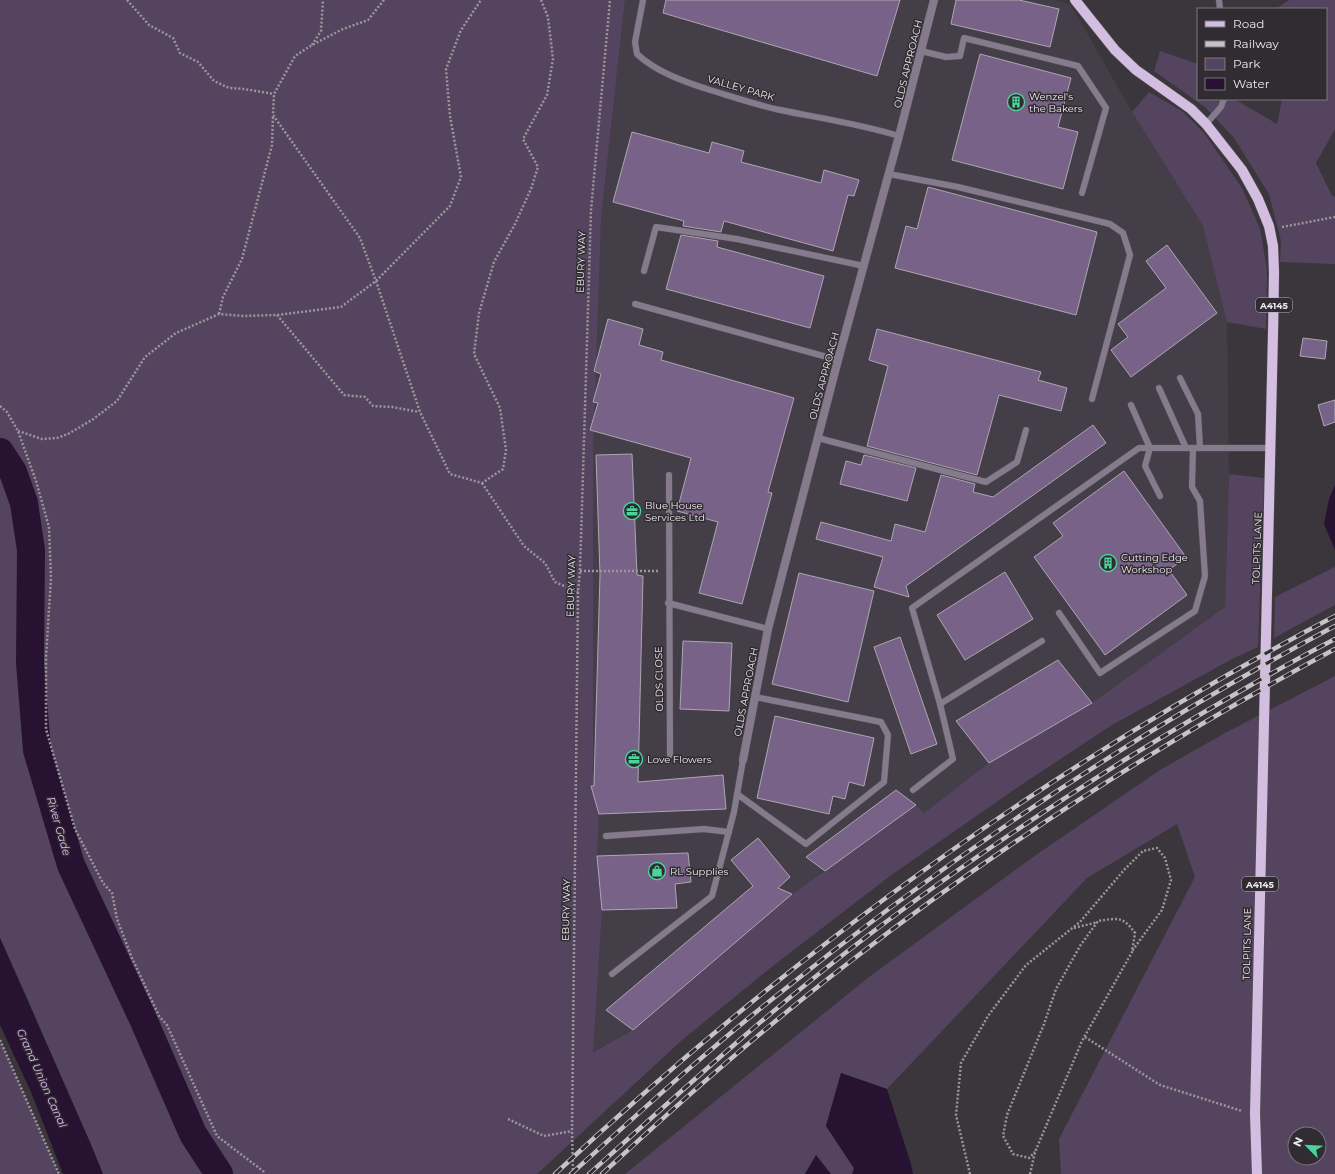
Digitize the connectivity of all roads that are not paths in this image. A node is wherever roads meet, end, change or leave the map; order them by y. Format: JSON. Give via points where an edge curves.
{"nodes":[{"id":1,"x":643,"y":0,"type":"edge"},
{"id":2,"x":934,"y":0,"type":"edge"},
{"id":3,"x":1075,"y":0,"type":"edge"},
{"id":4,"x":921,"y":51,"type":"junction"},
{"id":5,"x":1224,"y":100,"type":"edge"},
{"id":6,"x":1206,"y":124,"type":"junction"},
{"id":7,"x":900,"y":136,"type":"junction"},
{"id":8,"x":889,"y":174,"type":"junction"},
{"id":9,"x":1082,"y":193,"type":"dead end"},
{"id":10,"x":864,"y":266,"type":"junction"},
{"id":11,"x":644,"y":271,"type":"dead end"},
{"id":12,"x":635,"y":304,"type":"dead end"},
{"id":13,"x":838,"y":360,"type":"junction"},
{"id":14,"x":1180,"y":378,"type":"dead end"},
{"id":15,"x":1158,"y":388,"type":"dead end"},
{"id":16,"x":1092,"y":399,"type":"dead end"},
{"id":17,"x":1131,"y":406,"type":"dead end"},
{"id":18,"x":1026,"y":430,"type":"dead end"},
{"id":19,"x":818,"y":438,"type":"junction"},
{"id":20,"x":1150,"y":448,"type":"junction"},
{"id":21,"x":1186,"y":448,"type":"junction"},
{"id":22,"x":1196,"y":448,"type":"junction"},
{"id":23,"x":1272,"y":448,"type":"junction"},
{"id":24,"x":668,"y":475,"type":"dead end"},
{"id":25,"x":1160,"y":496,"type":"dead end"},
{"id":26,"x":668,"y":603,"type":"junction"},
{"id":27,"x":1059,"y":613,"type":"dead end"},
{"id":28,"x":768,"y":629,"type":"junction"},
{"id":29,"x":1042,"y":641,"type":"dead end"},
{"id":30,"x":755,"y":697,"type":"junction"},
{"id":31,"x":940,"y":704,"type":"junction"},
{"id":32,"x":670,"y":754,"type":"dead end"},
{"id":33,"x":742,"y":760,"type":"joint"},
{"id":34,"x":913,"y":790,"type":"dead end"},
{"id":35,"x":737,"y":794,"type":"junction"},
{"id":36,"x":729,"y":832,"type":"junction"},
{"id":37,"x":606,"y":836,"type":"dead end"},
{"id":38,"x":612,"y":974,"type":"dead end"},
{"id":39,"x":1258,"y":1174,"type":"edge"}],
"edges":[{"from":1,"to":7,"type":"lane","name":"VALLEY PARK","via":[[635,42],[637,54],[646,63],[680,79],[730,96],[779,110],[872,127]]},
{"from":2,"to":4,"type":"street","name":"OLDS APPROACH"},
{"from":3,"to":6,"type":"main road","name":"TOLPITS LANE","number":"A4145","via":[[1115,50],[1131,65],[1191,109]]},
{"from":4,"to":7,"type":"street","name":"OLDS APPROACH"},
{"from":4,"to":9,"type":"lane","via":[[946,58],[960,56],[964,38],[1078,66],[1106,108]]},
{"from":5,"to":6,"type":"lane","via":[[1221,107]]},
{"from":6,"to":23,"type":"main road","name":"TOLPITS LANE","number":"A4145","via":[[1242,170],[1269,226],[1274,272]]},
{"from":7,"to":8,"type":"street","name":"OLDS APPROACH"},
{"from":8,"to":10,"type":"street","name":"OLDS APPROACH"},
{"from":8,"to":16,"type":"lane","via":[[958,187],[1110,224],[1123,233],[1130,255]]},
{"from":10,"to":11,"type":"lane","via":[[737,239],[656,227]]},
{"from":10,"to":13,"type":"street","name":"OLDS APPROACH"},
{"from":12,"to":13,"type":"lane"},
{"from":13,"to":19,"type":"street","name":"OLDS APPROACH"},
{"from":14,"to":22,"type":"lane","via":[[1198,414]]},
{"from":15,"to":21,"type":"lane"},
{"from":17,"to":20,"type":"lane"},
{"from":18,"to":19,"type":"lane","via":[[1017,462],[986,482]]},
{"from":19,"to":28,"type":"street","name":"OLDS APPROACH"},
{"from":20,"to":21,"type":"lane"},
{"from":20,"to":25,"type":"lane","via":[[1145,466]]},
{"from":20,"to":31,"type":"lane","via":[[1139,448],[912,608]]},
{"from":21,"to":22,"type":"lane"},
{"from":22,"to":23,"type":"lane"},
{"from":22,"to":27,"type":"lane","via":[[1192,487],[1200,501],[1205,576],[1195,611],[1100,673]]},
{"from":23,"to":39,"type":"main road","name":"TOLPITS LANE","number":"A4145","via":[[1255,1114]]},
{"from":24,"to":26,"type":"lane","name":"OLDS CLOSE"},
{"from":26,"to":28,"type":"lane"},
{"from":26,"to":32,"type":"lane","name":"OLDS CLOSE"},
{"from":28,"to":30,"type":"street","name":"OLDS APPROACH"},
{"from":29,"to":31,"type":"lane"},
{"from":30,"to":33,"type":"street","name":"OLDS APPROACH"},
{"from":30,"to":35,"type":"lane","via":[[881,722],[888,735],[884,782],[806,844]]},
{"from":31,"to":34,"type":"lane","via":[[953,759]]},
{"from":33,"to":35,"type":"lane"},
{"from":35,"to":36,"type":"lane"},
{"from":36,"to":37,"type":"lane","via":[[704,829]]},
{"from":36,"to":38,"type":"lane","via":[[712,896]]}]}
